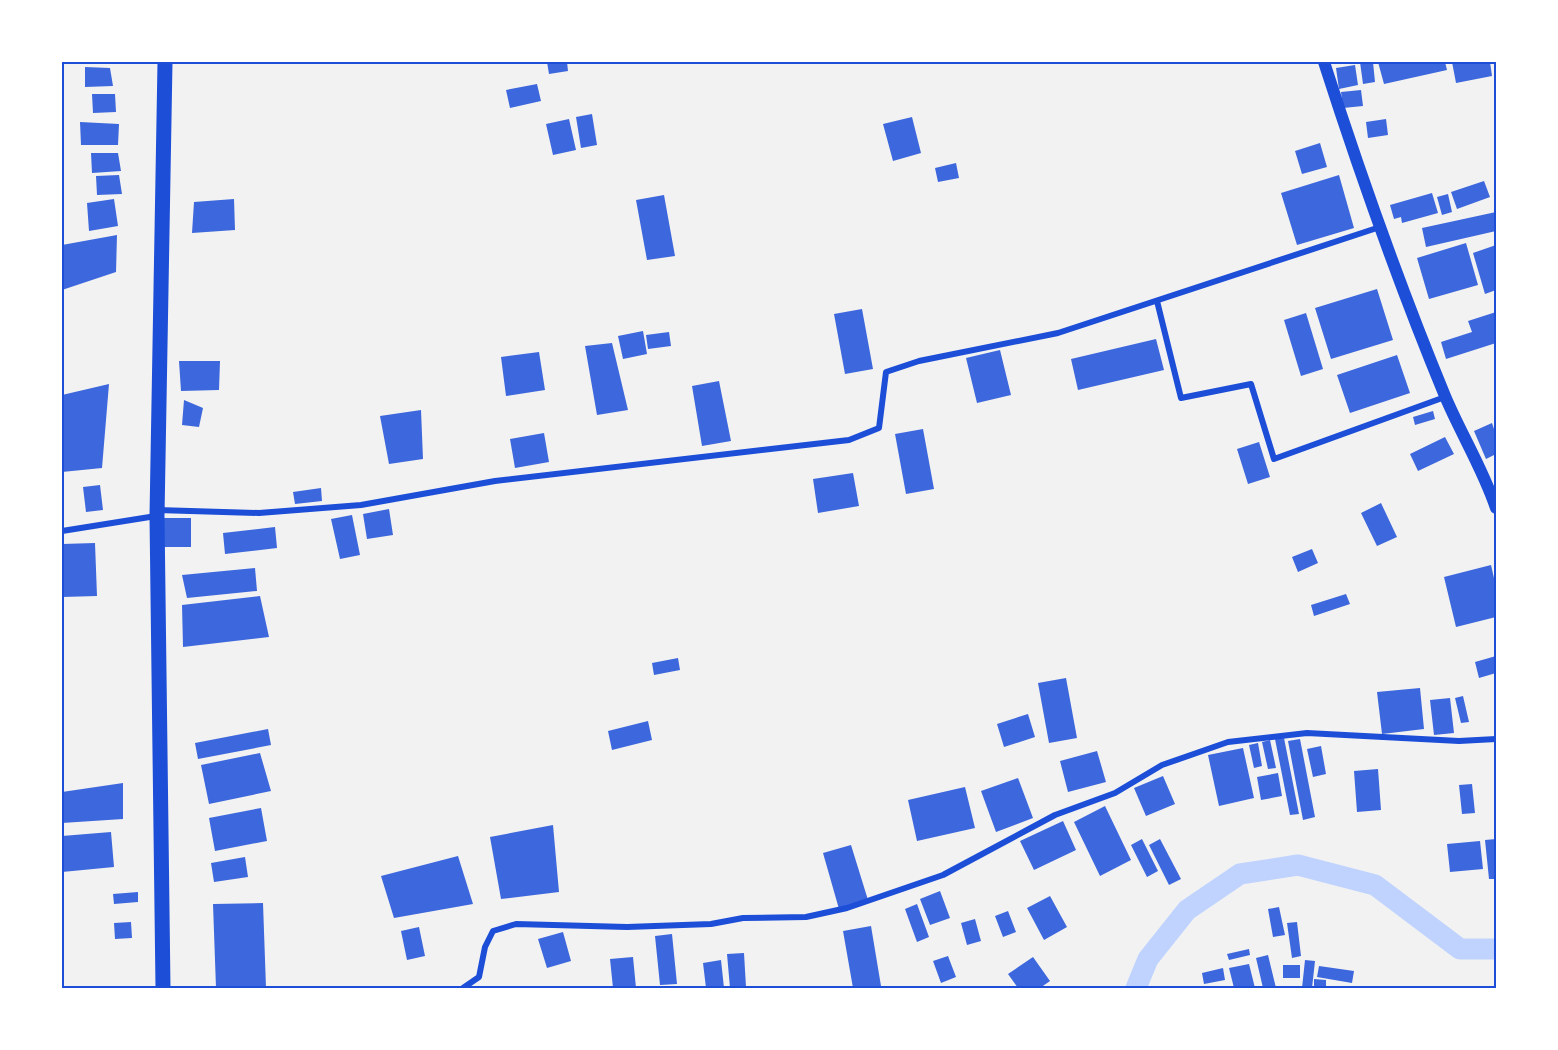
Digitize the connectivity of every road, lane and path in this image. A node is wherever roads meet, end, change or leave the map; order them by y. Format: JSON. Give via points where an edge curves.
{"nodes":[{"id":1,"x":165,"y":62,"type":"edge"},
{"id":2,"x":1324,"y":62,"type":"edge"},
{"id":3,"x":1381,"y":226,"type":"junction"},
{"id":4,"x":1157,"y":302,"type":"junction"},
{"id":5,"x":1446,"y":397,"type":"junction"},
{"id":6,"x":1497,"y":508,"type":"edge"},
{"id":7,"x":157,"y":513,"type":"junction"},
{"id":8,"x":62,"y":531,"type":"edge"},
{"id":9,"x":1497,"y":739,"type":"edge"},
{"id":10,"x":163,"y":988,"type":"edge"},
{"id":11,"x":463,"y":988,"type":"edge"}],
"edges":[{"from":1,"to":7,"type":"main road"},
{"from":2,"to":3,"type":"main road"},
{"from":3,"to":4,"type":"street"},
{"from":3,"to":5,"type":"main road"},
{"from":4,"to":5,"type":"street","via":[[1181,398],[1251,384],[1274,459]]},
{"from":4,"to":7,"type":"street","via":[[1058,333],[919,361],[886,372],[879,428],[849,440],[495,481],[361,505],[259,513]]},
{"from":5,"to":6,"type":"main road"},
{"from":7,"to":8,"type":"street"},
{"from":7,"to":10,"type":"main road"},
{"from":9,"to":11,"type":"street","via":[[1405,740],[1307,733],[1228,742],[1162,765],[1115,793],[1055,815],[944,875],[847,908],[806,917],[743,918],[711,924],[516,924],[493,931],[479,977]]}]}
